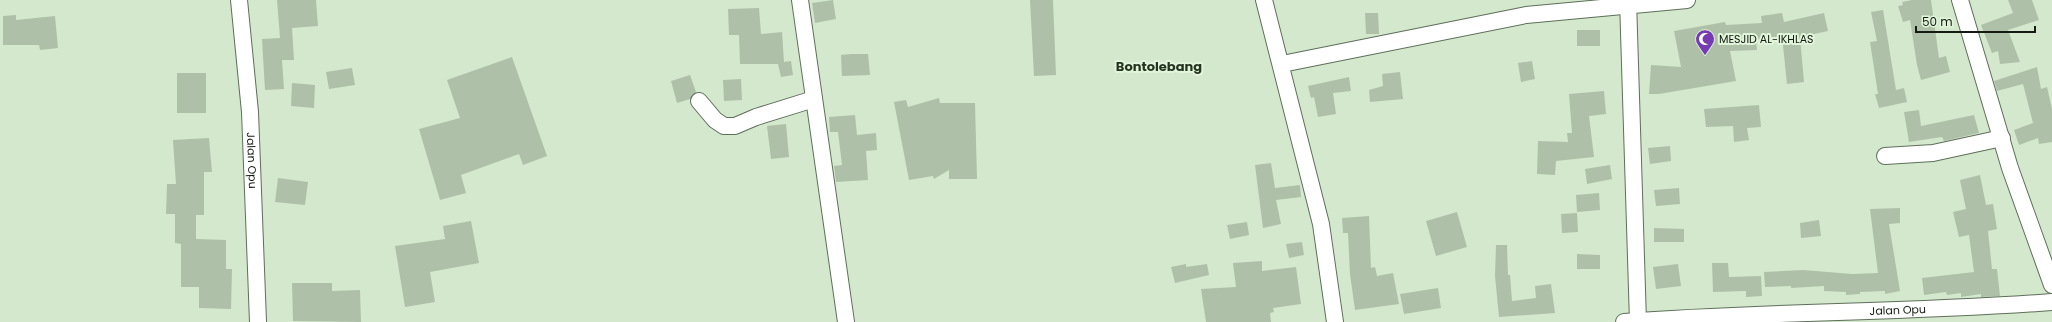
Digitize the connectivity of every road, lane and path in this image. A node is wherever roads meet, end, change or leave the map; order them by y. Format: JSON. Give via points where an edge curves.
{"nodes":[{"id":1,"x":239,"y":0,"type":"edge"},
{"id":2,"x":800,"y":0,"type":"edge"},
{"id":3,"x":1264,"y":0,"type":"edge"},
{"id":4,"x":1687,"y":0,"type":"edge"},
{"id":5,"x":1960,"y":0,"type":"edge"},
{"id":6,"x":1628,"y":2,"type":"edge"},
{"id":7,"x":1282,"y":64,"type":"junction"},
{"id":8,"x":814,"y":99,"type":"junction"},
{"id":9,"x":700,"y":101,"type":"dead end"},
{"id":10,"x":2002,"y":138,"type":"junction"},
{"id":11,"x":1885,"y":156,"type":"dead end"},
{"id":12,"x":2052,"y":285,"type":"edge"},
{"id":13,"x":2052,"y":302,"type":"edge"},
{"id":14,"x":258,"y":322,"type":"edge"},
{"id":15,"x":846,"y":322,"type":"edge"},
{"id":16,"x":1335,"y":322,"type":"edge"},
{"id":17,"x":1633,"y":322,"type":"edge"}],
"edges":[{"from":1,"to":14,"type":"street","name":"Jalan Opu","via":[[250,112]]},
{"from":2,"to":8,"type":"street"},
{"from":3,"to":7,"type":"street"},
{"from":4,"to":6,"type":"street"},
{"from":5,"to":10,"type":"street"},
{"from":6,"to":7,"type":"street","via":[[1526,15]]},
{"from":6,"to":17,"type":"street"},
{"from":7,"to":16,"type":"street","via":[[1321,224]]},
{"from":8,"to":9,"type":"street","via":[[735,126],[724,126],[715,120]]},
{"from":8,"to":15,"type":"street"},
{"from":10,"to":11,"type":"street","via":[[1933,153]]},
{"from":10,"to":12,"type":"street","via":[[2010,168]]},
{"from":13,"to":17,"type":"street","name":"Jalan Opu","via":[[1838,313],[1748,314]]}]}
